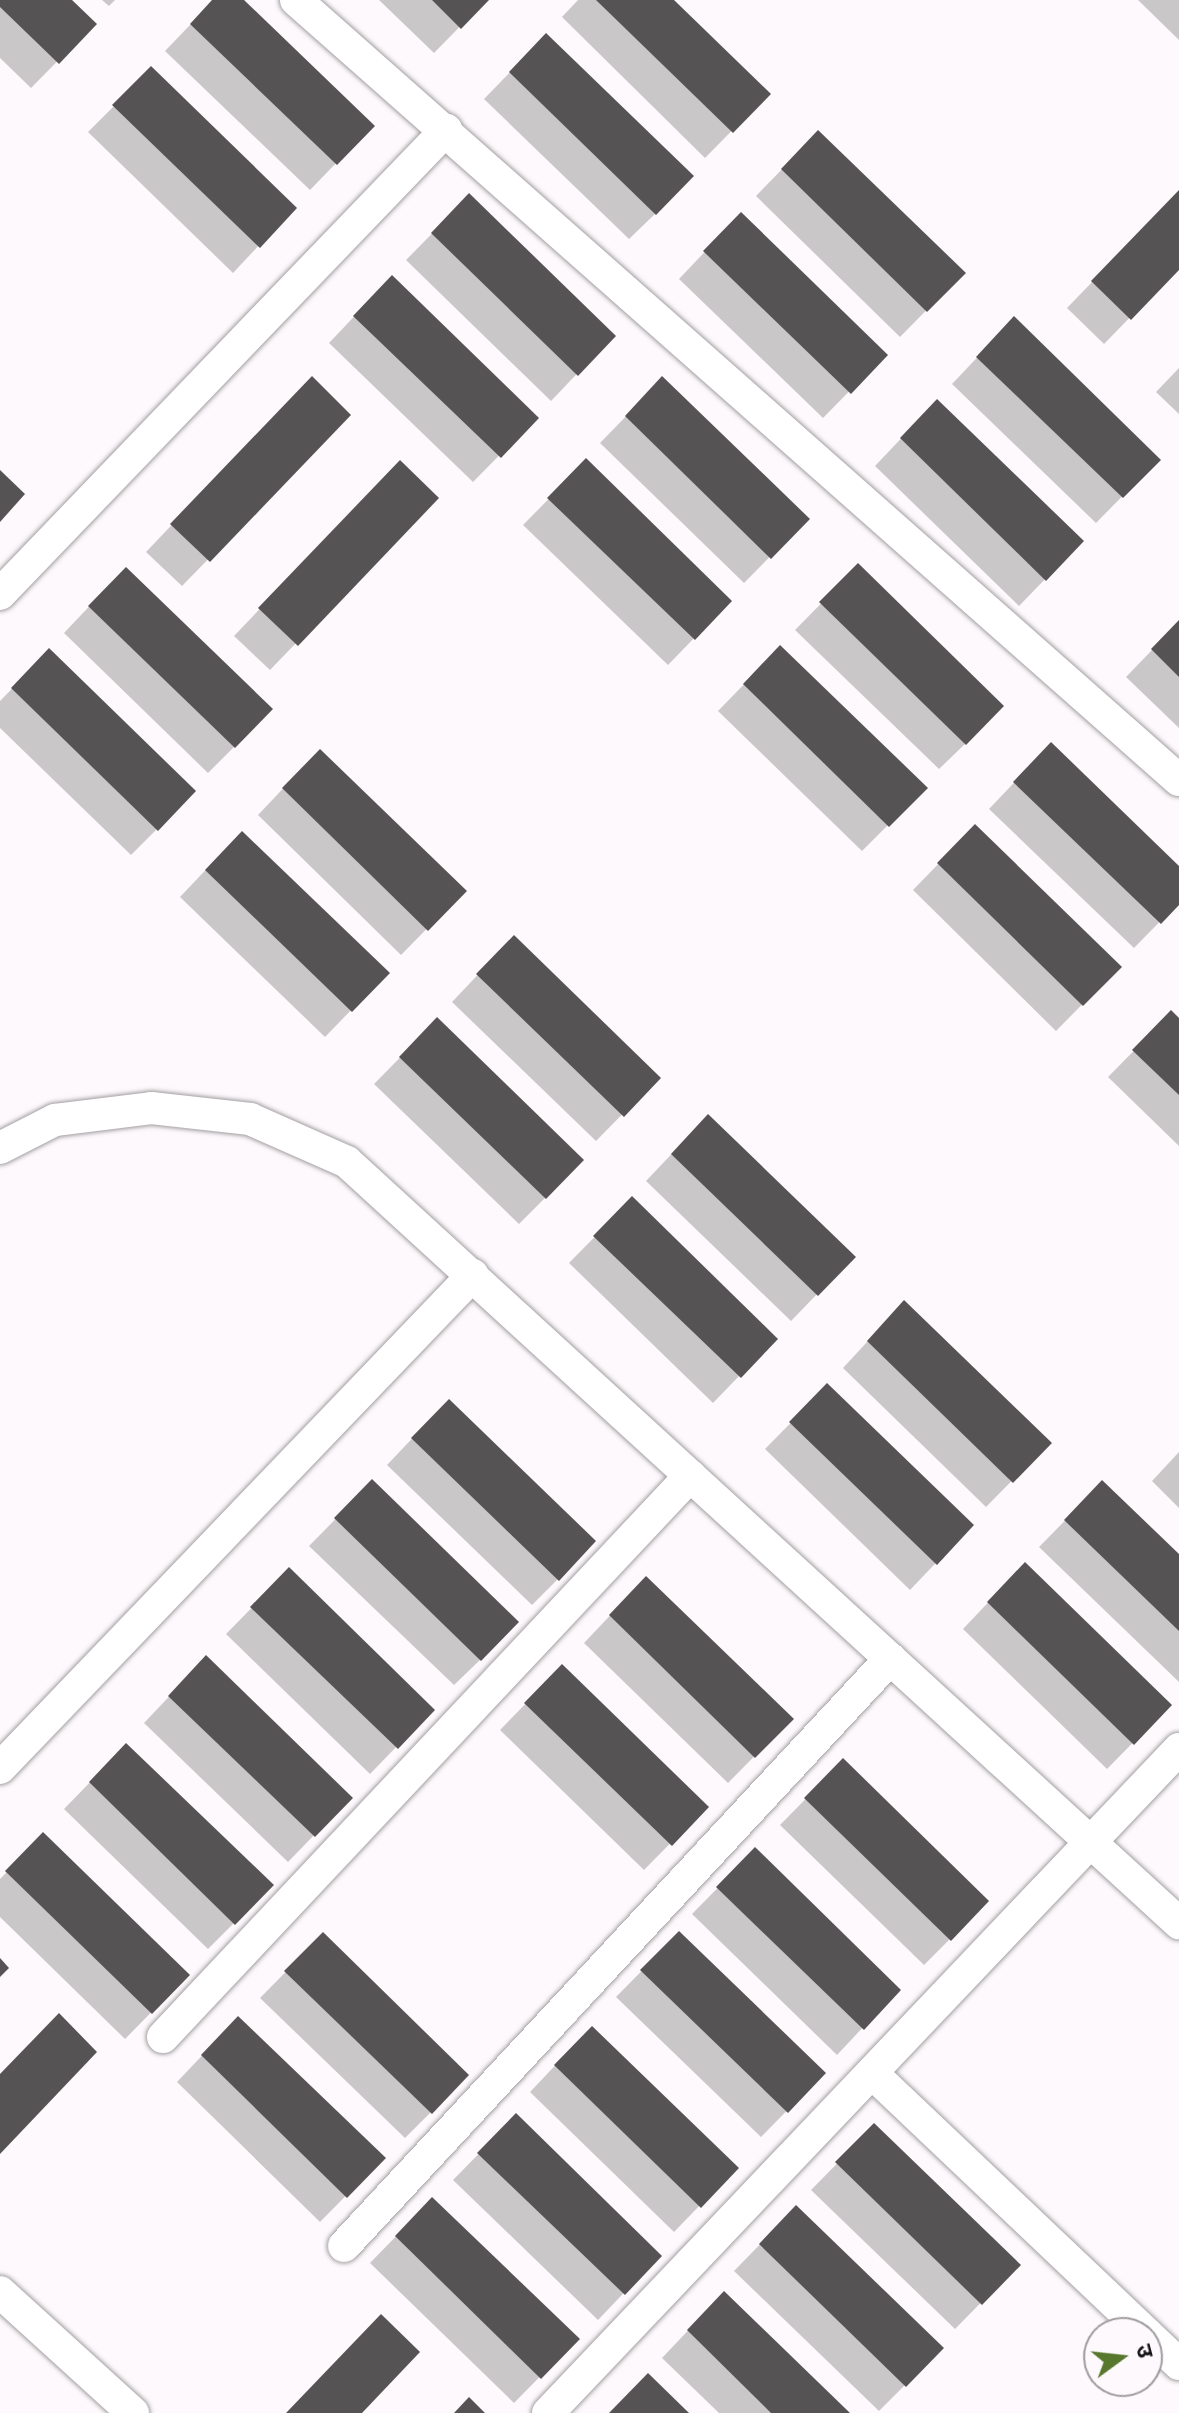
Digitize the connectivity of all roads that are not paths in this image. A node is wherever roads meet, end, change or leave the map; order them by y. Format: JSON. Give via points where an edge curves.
{"nodes":[{"id":1,"x":296,"y":0,"type":"edge"},
{"id":2,"x":446,"y":130,"type":"junction"},
{"id":3,"x":0,"y":594,"type":"edge"},
{"id":4,"x":1179,"y":780,"type":"edge"},
{"id":5,"x":0,"y":1148,"type":"edge"},
{"id":6,"x":473,"y":1275,"type":"junction"},
{"id":7,"x":690,"y":1476,"type":"junction"},
{"id":8,"x":890,"y":1659,"type":"junction"},
{"id":9,"x":1179,"y":1749,"type":"edge"},
{"id":10,"x":0,"y":1768,"type":"edge"},
{"id":11,"x":1093,"y":1842,"type":"junction"},
{"id":12,"x":1179,"y":1923,"type":"edge"},
{"id":13,"x":163,"y":2037,"type":"dead end"},
{"id":14,"x":872,"y":2073,"type":"junction"},
{"id":15,"x":344,"y":2246,"type":"dead end"},
{"id":16,"x":0,"y":2292,"type":"edge"},
{"id":17,"x":1130,"y":2317,"type":"edge"},
{"id":18,"x":1163,"y":2348,"type":"edge"},
{"id":19,"x":1179,"y":2364,"type":"edge"},
{"id":20,"x":133,"y":2413,"type":"edge"},
{"id":21,"x":548,"y":2413,"type":"edge"}],
"edges":[{"from":1,"to":2,"type":"lane"},
{"from":2,"to":3,"type":"lane"},
{"from":2,"to":4,"type":"lane"},
{"from":5,"to":6,"type":"lane","via":[[55,1120],[151,1108],[250,1119],[347,1162]]},
{"from":6,"to":7,"type":"lane"},
{"from":6,"to":10,"type":"lane"},
{"from":7,"to":8,"type":"lane"},
{"from":7,"to":13,"type":"lane"},
{"from":8,"to":11,"type":"lane"},
{"from":8,"to":15,"type":"lane"},
{"from":9,"to":11,"type":"lane"},
{"from":11,"to":12,"type":"lane"},
{"from":11,"to":14,"type":"lane"},
{"from":14,"to":17,"type":"lane"},
{"from":14,"to":21,"type":"lane"},
{"from":16,"to":20,"type":"lane"},
{"from":18,"to":19,"type":"lane"}]}
